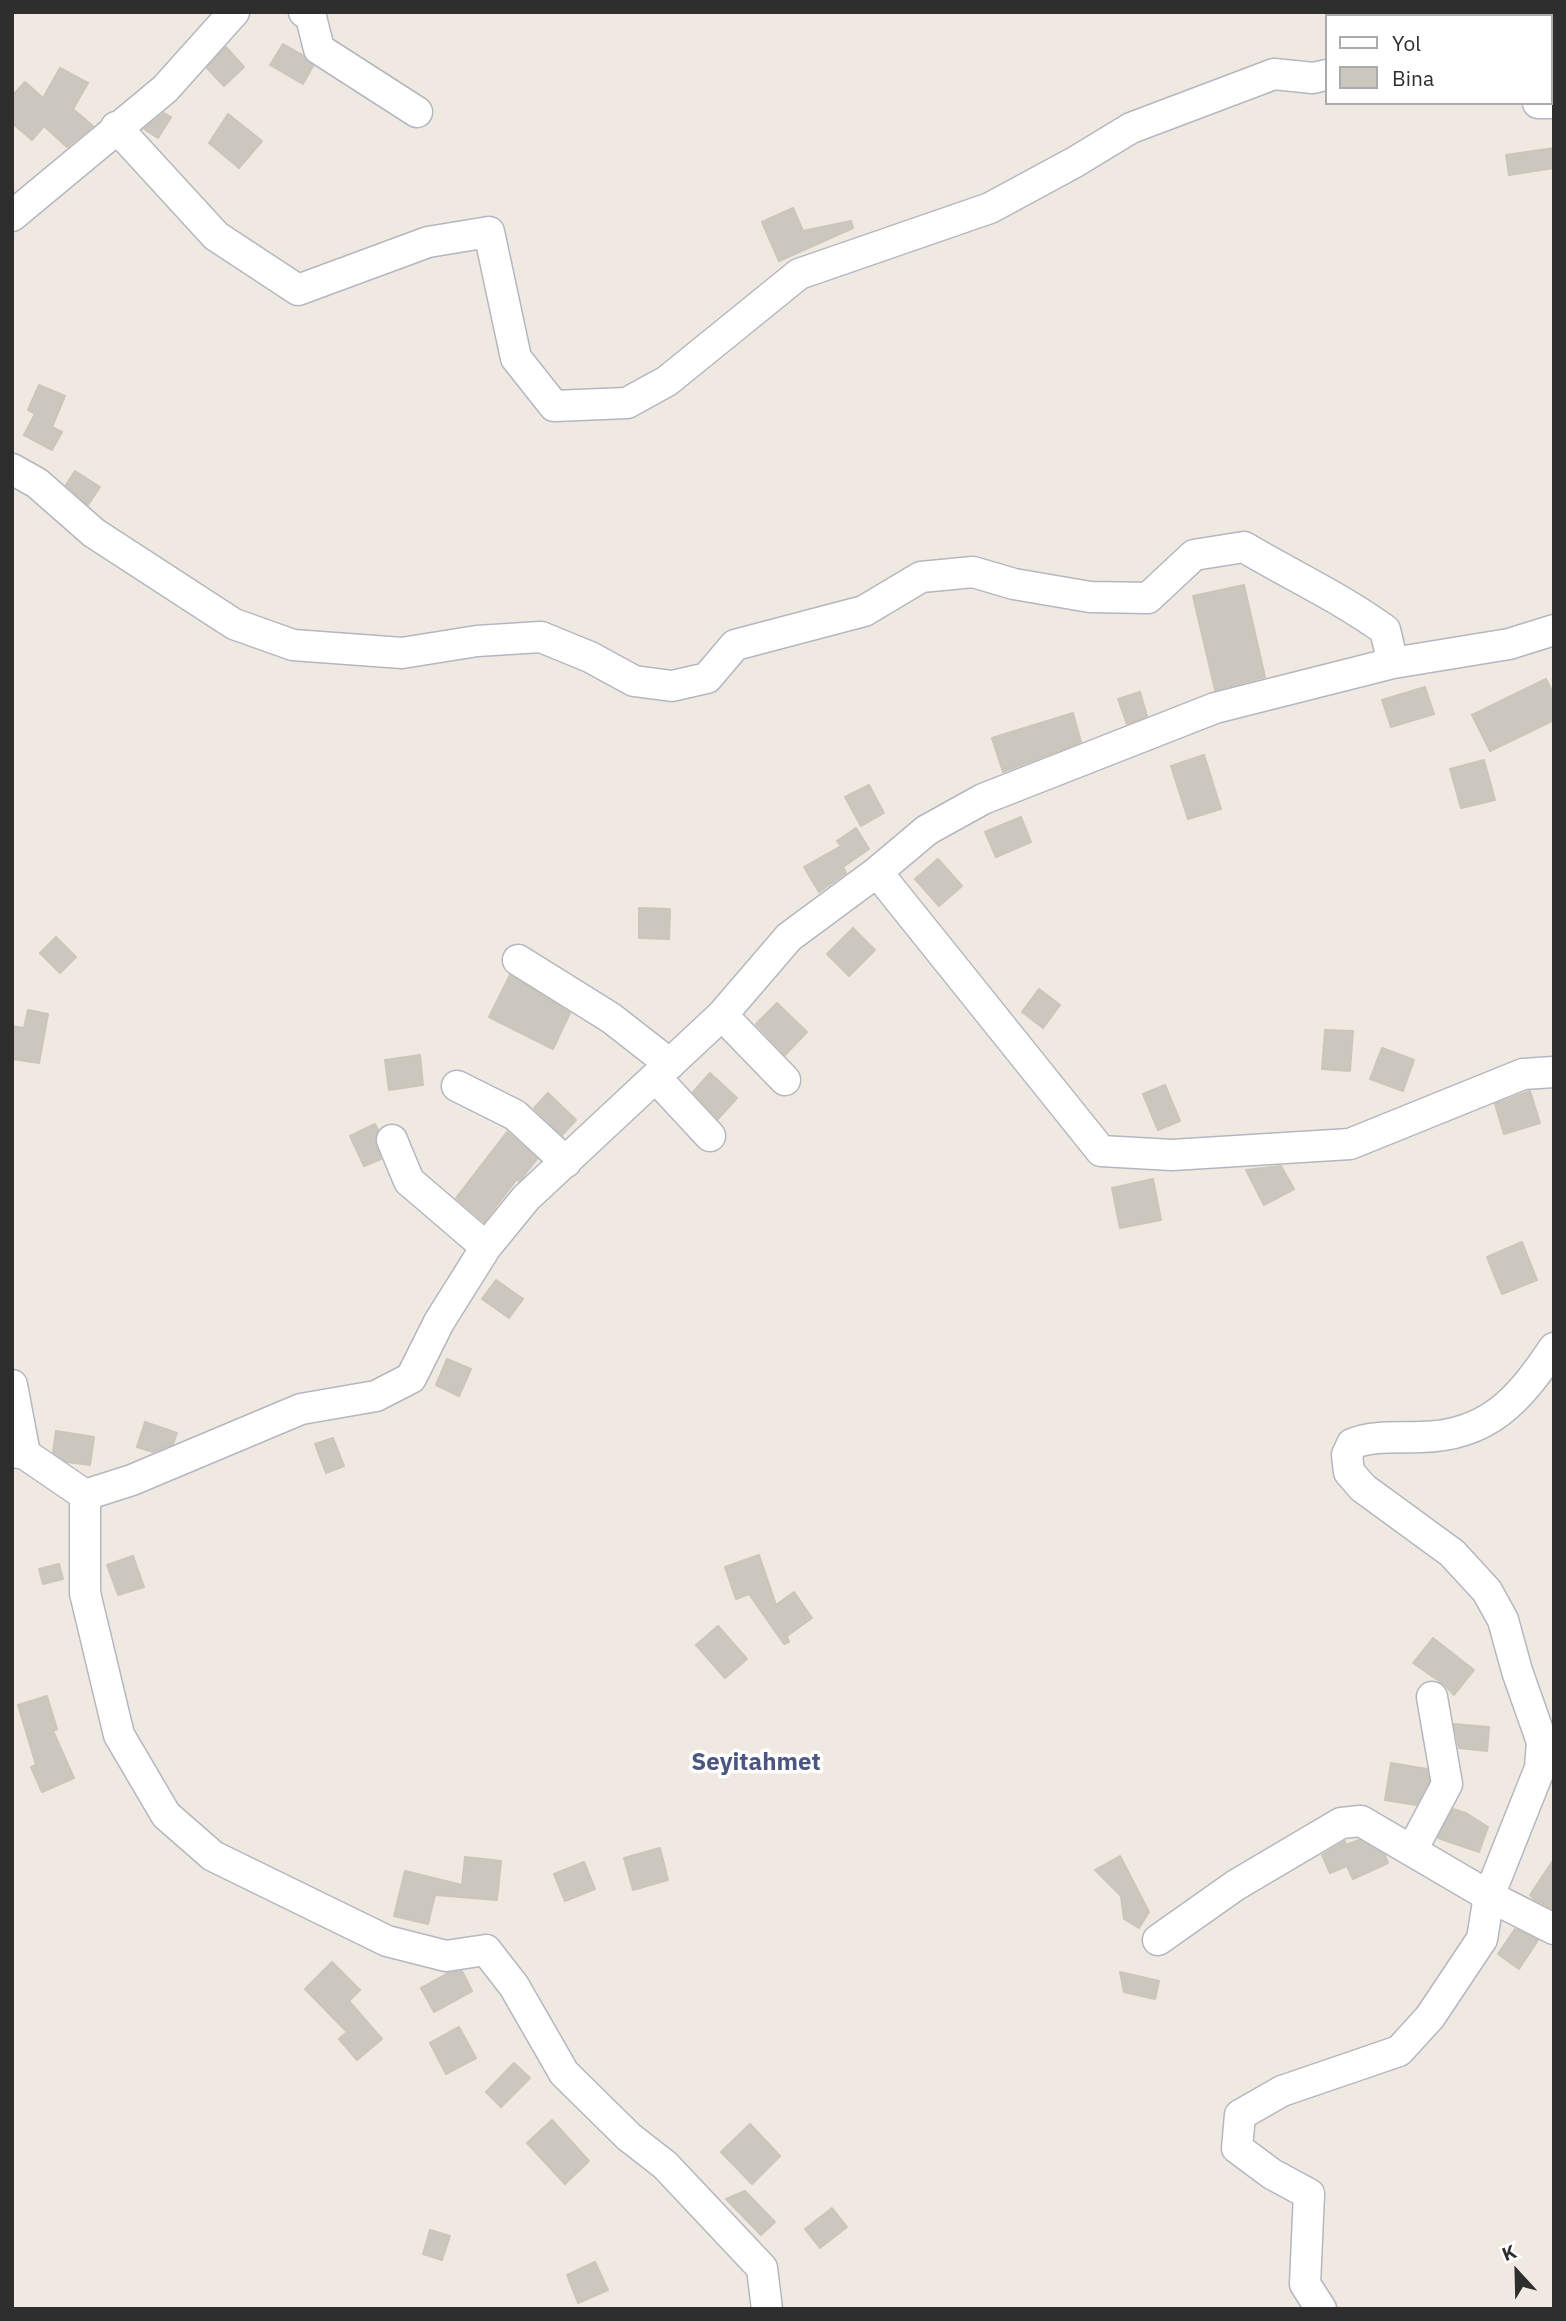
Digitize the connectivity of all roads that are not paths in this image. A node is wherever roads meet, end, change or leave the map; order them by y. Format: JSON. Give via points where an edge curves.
{"nodes":[{"id":1,"x":234,"y":12,"type":"edge"},
{"id":2,"x":304,"y":12,"type":"edge"},
{"id":3,"x":1324,"y":75,"type":"edge"},
{"id":4,"x":417,"y":112,"type":"dead end"},
{"id":5,"x":116,"y":127,"type":"junction"},
{"id":6,"x":12,"y":216,"type":"edge"},
{"id":7,"x":12,"y":469,"type":"edge"},
{"id":8,"x":1554,"y":630,"type":"edge"},
{"id":9,"x":1393,"y":663,"type":"junction"},
{"id":10,"x":877,"y":872,"type":"junction"},
{"id":11,"x":518,"y":960,"type":"dead end"},
{"id":12,"x":722,"y":1015,"type":"junction"},
{"id":13,"x":663,"y":1071,"type":"junction"},
{"id":14,"x":1554,"y":1072,"type":"edge"},
{"id":15,"x":785,"y":1080,"type":"dead end"},
{"id":16,"x":457,"y":1086,"type":"dead end"},
{"id":17,"x":710,"y":1136,"type":"dead end"},
{"id":18,"x":392,"y":1140,"type":"dead end"},
{"id":19,"x":566,"y":1162,"type":"junction"},
{"id":20,"x":486,"y":1247,"type":"junction"},
{"id":21,"x":1554,"y":1348,"type":"edge"},
{"id":22,"x":12,"y":1385,"type":"edge"},
{"id":23,"x":19,"y":1453,"type":"edge"},
{"id":24,"x":85,"y":1495,"type":"junction"},
{"id":25,"x":1432,"y":1697,"type":"dead end"},
{"id":26,"x":1412,"y":1850,"type":"junction"},
{"id":27,"x":1489,"y":1896,"type":"junction"},
{"id":28,"x":1554,"y":1929,"type":"edge"},
{"id":29,"x":1158,"y":1940,"type":"dead end"},
{"id":30,"x":767,"y":2309,"type":"edge"},
{"id":31,"x":1321,"y":2309,"type":"edge"}],
"edges":[{"from":1,"to":5,"type":"street","via":[[165,89]]},
{"from":2,"to":4,"type":"street","via":[[310,17],[319,49]]},
{"from":3,"to":5,"type":"street","via":[[1274,74],[1187,106],[1130,128],[990,208],[799,274],[667,381],[627,403],[554,406],[516,358],[489,232],[428,243],[298,290],[216,236]]},
{"from":5,"to":6,"type":"street"},
{"from":7,"to":9,"type":"street","via":[[37,483],[94,533],[234,624],[293,645],[402,653],[541,637],[634,681],[672,686],[706,678],[735,645],[864,611],[920,576],[973,572],[1090,597],[1149,598],[1194,555],[1244,547],[1350,605],[1385,630]]},
{"from":8,"to":9,"type":"street","via":[[1509,644]]},
{"from":9,"to":10,"type":"street","via":[[1214,708],[1084,758],[983,799],[927,830]]},
{"from":10,"to":12,"type":"street","via":[[789,937]]},
{"from":10,"to":14,"type":"street","via":[[1101,1151],[1172,1155],[1350,1144],[1524,1074]]},
{"from":11,"to":13,"type":"street","via":[[611,1018]]},
{"from":12,"to":13,"type":"street"},
{"from":12,"to":15,"type":"street"},
{"from":13,"to":17,"type":"street"},
{"from":13,"to":19,"type":"street"},
{"from":16,"to":19,"type":"street","via":[[515,1115]]},
{"from":18,"to":20,"type":"street","via":[[409,1181]]},
{"from":19,"to":20,"type":"street","via":[[526,1198]]},
{"from":20,"to":24,"type":"street","via":[[439,1322],[411,1378],[376,1396],[301,1409]]},
{"from":21,"to":27,"type":"street","via":[[1528,1386],[1483,1424],[1445,1437],[1365,1438],[1352,1444],[1347,1455],[1349,1472],[1363,1488],[1452,1553],[1487,1591],[1503,1620],[1542,1742],[1540,1769]]},
{"from":22,"to":23,"type":"street"},
{"from":23,"to":24,"type":"street"},
{"from":24,"to":30,"type":"street","via":[[85,1593],[119,1735],[166,1815],[214,1856],[387,1941],[446,1956],[486,1950],[514,1986],[564,2073],[629,2137],[665,2165],[762,2268]]},
{"from":25,"to":26,"type":"street","via":[[1447,1784]]},
{"from":26,"to":27,"type":"street"},
{"from":26,"to":29,"type":"street","via":[[1362,1821],[1341,1823],[1236,1885]]},
{"from":27,"to":28,"type":"street"},
{"from":27,"to":31,"type":"street","via":[[1482,1939],[1430,2017],[1399,2051],[1282,2091],[1240,2115],[1237,2148],[1309,2194],[1305,2284]]}]}
